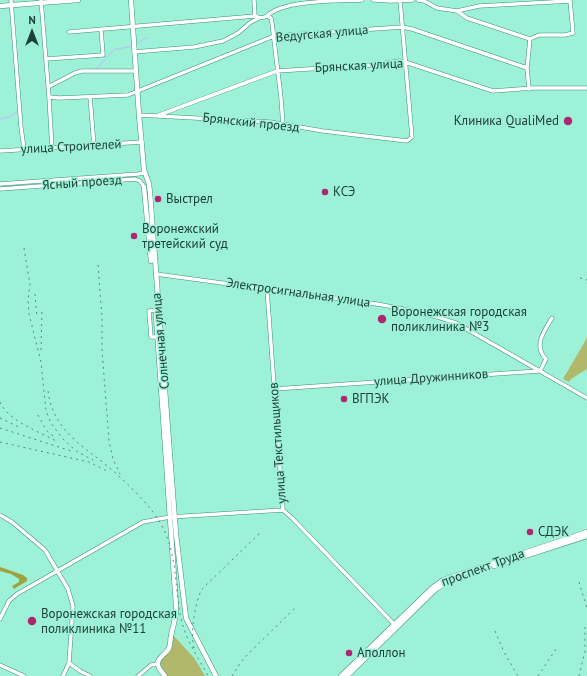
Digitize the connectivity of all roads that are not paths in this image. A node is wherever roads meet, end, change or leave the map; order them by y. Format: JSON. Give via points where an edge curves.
{"nodes":[{"id":1,"x":72,"y":0,"type":"edge"},
{"id":2,"x":78,"y":0,"type":"edge"},
{"id":3,"x":131,"y":0,"type":"edge"},
{"id":4,"x":254,"y":0,"type":"edge"},
{"id":5,"x":362,"y":0,"type":"edge"},
{"id":6,"x":373,"y":0,"type":"edge"},
{"id":7,"x":400,"y":0,"type":"edge"},
{"id":8,"x":413,"y":0,"type":"edge"},
{"id":9,"x":418,"y":0,"type":"edge"},
{"id":10,"x":41,"y":1,"type":"edge"},
{"id":11,"x":570,"y":1,"type":"edge"},
{"id":12,"x":12,"y":3,"type":"edge"},
{"id":13,"x":0,"y":6,"type":"edge"},
{"id":14,"x":457,"y":11,"type":"junction"},
{"id":15,"x":267,"y":16,"type":"junction"},
{"id":16,"x":257,"y":17,"type":"junction"},
{"id":17,"x":133,"y":27,"type":"junction"},
{"id":18,"x":402,"y":27,"type":"junction"},
{"id":19,"x":101,"y":29,"type":"junction"},
{"id":20,"x":69,"y":32,"type":"dead end"},
{"id":21,"x":274,"y":36,"type":"junction"},
{"id":22,"x":530,"y":39,"type":"junction"},
{"id":23,"x":134,"y":52,"type":"junction"},
{"id":24,"x":46,"y":59,"type":"junction"},
{"id":25,"x":405,"y":62,"type":"junction"},
{"id":26,"x":527,"y":68,"type":"junction"},
{"id":27,"x":136,"y":71,"type":"junction"},
{"id":28,"x":278,"y":71,"type":"junction"},
{"id":29,"x":48,"y":87,"type":"junction"},
{"id":30,"x":587,"y":88,"type":"edge"},
{"id":31,"x":529,"y":89,"type":"junction"},
{"id":32,"x":137,"y":90,"type":"junction"},
{"id":33,"x":90,"y":96,"type":"junction"},
{"id":34,"x":49,"y":97,"type":"junction"},
{"id":35,"x":139,"y":115,"type":"junction"},
{"id":36,"x":159,"y":115,"type":"junction"},
{"id":37,"x":283,"y":125,"type":"junction"},
{"id":38,"x":142,"y":142,"type":"junction"},
{"id":39,"x":94,"y":146,"type":"junction"},
{"id":40,"x":52,"y":148,"type":"junction"},
{"id":41,"x":24,"y":150,"type":"junction"},
{"id":42,"x":0,"y":151,"type":"edge"},
{"id":43,"x":144,"y":170,"type":"junction"},
{"id":44,"x":136,"y":174,"type":"junction"},
{"id":45,"x":0,"y":184,"type":"edge"},
{"id":46,"x":144,"y":187,"type":"junction"},
{"id":47,"x":0,"y":189,"type":"edge"},
{"id":48,"x":154,"y":275,"type":"junction"},
{"id":49,"x":267,"y":289,"type":"junction"},
{"id":50,"x":552,"y":318,"type":"dead end"},
{"id":51,"x":540,"y":371,"type":"junction"},
{"id":52,"x":274,"y":389,"type":"junction"},
{"id":53,"x":587,"y":398,"type":"edge"},
{"id":54,"x":283,"y":510,"type":"junction"},
{"id":55,"x":0,"y":515,"type":"edge"},
{"id":56,"x":173,"y":517,"type":"junction"},
{"id":57,"x":587,"y":532,"type":"edge"},
{"id":58,"x":587,"y":536,"type":"edge"},
{"id":59,"x":172,"y":554,"type":"junction"},
{"id":60,"x":179,"y":554,"type":"junction"},
{"id":61,"x":58,"y":570,"type":"junction"},
{"id":62,"x":479,"y":570,"type":"junction"},
{"id":63,"x":0,"y":619,"type":"edge"},
{"id":64,"x":396,"y":625,"type":"junction"},
{"id":65,"x":69,"y":663,"type":"junction"},
{"id":66,"x":158,"y":664,"type":"junction"},
{"id":67,"x":0,"y":665,"type":"edge"},
{"id":68,"x":24,"y":676,"type":"edge"},
{"id":69,"x":63,"y":676,"type":"edge"},
{"id":70,"x":90,"y":676,"type":"edge"},
{"id":71,"x":138,"y":676,"type":"edge"},
{"id":72,"x":165,"y":676,"type":"edge"},
{"id":73,"x":216,"y":676,"type":"edge"},
{"id":74,"x":341,"y":676,"type":"edge"},
{"id":75,"x":347,"y":676,"type":"edge"}],
"edges":[{"from":1,"to":2,"type":"main road"},
{"from":1,"to":10,"type":"main road"},
{"from":3,"to":17,"type":"main road","name":"Солнечная улица"},
{"from":4,"to":16,"type":"street"},
{"from":5,"to":15,"type":"street","via":[[293,3],[272,10]]},
{"from":6,"to":7,"type":"street"},
{"from":7,"to":8,"type":"street"},
{"from":7,"to":18,"type":"street"},
{"from":9,"to":14,"type":"street","via":[[437,8]]},
{"from":10,"to":12,"type":"main road"},
{"from":10,"to":24,"type":"street"},
{"from":11,"to":14,"type":"street","via":[[478,6]]},
{"from":11,"to":22,"type":"street","via":[[573,33],[539,35]]},
{"from":12,"to":13,"type":"main road"},
{"from":12,"to":41,"type":"street"},
{"from":14,"to":22,"type":"street","via":[[467,18]]},
{"from":15,"to":16,"type":"street"},
{"from":15,"to":21,"type":"street","via":[[271,18]]},
{"from":16,"to":17,"type":"street"},
{"from":16,"to":23,"type":"street","via":[[238,33],[216,42],[194,47]]},
{"from":17,"to":19,"type":"street"},
{"from":17,"to":23,"type":"main road","name":"Солнечная улица"},
{"from":18,"to":21,"type":"street","name":"Ведугская улица"},
{"from":18,"to":25,"type":"street"},
{"from":18,"to":26,"type":"street","name":"Ведугская улица"},
{"from":19,"to":20,"type":"street"},
{"from":19,"to":24,"type":"street","via":[[103,55]]},
{"from":21,"to":28,"type":"street"},
{"from":21,"to":32,"type":"street","name":"Ведугская улица"},
{"from":22,"to":26,"type":"street"},
{"from":23,"to":27,"type":"main road","name":"Солнечная улица"},
{"from":24,"to":29,"type":"street"},
{"from":25,"to":28,"type":"street","name":"Брянская улица"},
{"from":25,"to":31,"type":"street","name":"Брянская улица","via":[[493,91]]},
{"from":25,"to":37,"type":"street","name":"Брянский проезд","via":[[412,137],[407,141]]},
{"from":26,"to":31,"type":"street"},
{"from":27,"to":29,"type":"street","via":[[82,71]]},
{"from":27,"to":32,"type":"main road","name":"Солнечная улица"},
{"from":28,"to":36,"type":"street","name":"Брянская улица"},
{"from":28,"to":37,"type":"street"},
{"from":29,"to":34,"type":"street"},
{"from":30,"to":31,"type":"street","name":"Брянская улица"},
{"from":32,"to":33,"type":"street","name":"Ведугская улица","via":[[124,95]]},
{"from":32,"to":35,"type":"main road","name":"Солнечная улица"},
{"from":33,"to":34,"type":"street","name":"Ведугская улица"},
{"from":33,"to":39,"type":"street"},
{"from":34,"to":40,"type":"street"},
{"from":35,"to":36,"type":"street","name":"Брянский проезд"},
{"from":35,"to":38,"type":"main road","name":"Солнечная улица"},
{"from":36,"to":37,"type":"street","name":"Брянский проезд","via":[[263,121]]},
{"from":38,"to":39,"type":"street","name":"улица Строителей"},
{"from":38,"to":43,"type":"main road","name":"Солнечная улица"},
{"from":39,"to":40,"type":"street","name":"улица Строителей"},
{"from":40,"to":41,"type":"street","name":"улица Строителей"},
{"from":41,"to":42,"type":"street","name":"улица Строителей"},
{"from":43,"to":44,"type":"street","name":"Ясный проезд","via":[[141,174]]},
{"from":43,"to":48,"type":"main road","name":"Солнечная улица","via":[[149,184]]},
{"from":44,"to":45,"type":"street","name":"Ясный проезд"},
{"from":44,"to":46,"type":"street","name":"Ясный проезд","via":[[140,175]]},
{"from":46,"to":47,"type":"street","name":"Ясный проезд","via":[[140,181],[134,179]]},
{"from":46,"to":48,"type":"main road","name":"Солнечная улица"},
{"from":48,"to":49,"type":"street","name":"Электросигнальная улица"},
{"from":48,"to":56,"type":"main road","name":"Солнечная улица"},
{"from":48,"to":56,"type":"main road","name":"Солнечная улица"},
{"from":49,"to":51,"type":"street","name":"Электросигнальная улица","via":[[400,308],[456,323]]},
{"from":49,"to":52,"type":"street","name":"улица Текстильщиков"},
{"from":50,"to":51,"type":"street","via":[[539,344],[540,351],[546,359]]},
{"from":51,"to":52,"type":"street","name":"улица Дружинников"},
{"from":51,"to":53,"type":"street","name":"Электросигнальная улица"},
{"from":52,"to":54,"type":"street","name":"улица Текстильщиков"},
{"from":54,"to":56,"type":"street"},
{"from":54,"to":64,"type":"street","name":"улица Текстильщиков"},
{"from":55,"to":61,"type":"street","via":[[45,550]]},
{"from":56,"to":59,"type":"main road","name":"Солнечная улица"},
{"from":56,"to":60,"type":"main road","name":"Солнечная улица"},
{"from":56,"to":61,"type":"street","via":[[148,520],[139,524]]},
{"from":57,"to":62,"type":"main road","name":"проспект Труда"},
{"from":58,"to":62,"type":"main road","name":"проспект Труда"},
{"from":59,"to":60,"type":"main road"},
{"from":59,"to":66,"type":"main road","name":"Солнечная улица","via":[[176,614],[170,647],[159,659]]},
{"from":60,"to":73,"type":"main road","name":"Солнечная улица","via":[[186,618]]},
{"from":61,"to":63,"type":"street","via":[[12,598]]},
{"from":61,"to":65,"type":"street","via":[[73,606]]},
{"from":62,"to":64,"type":"main road","name":"проспект Труда","via":[[436,584]]},
{"from":64,"to":74,"type":"main road","name":"проспект Труда"},
{"from":64,"to":75,"type":"main road","name":"проспект Труда"},
{"from":65,"to":69,"type":"street"},
{"from":65,"to":70,"type":"street"},
{"from":66,"to":71,"type":"street","via":[[151,665]]},
{"from":66,"to":72,"type":"main road","via":[[159,670]]},
{"from":67,"to":68,"type":"street"}]}
